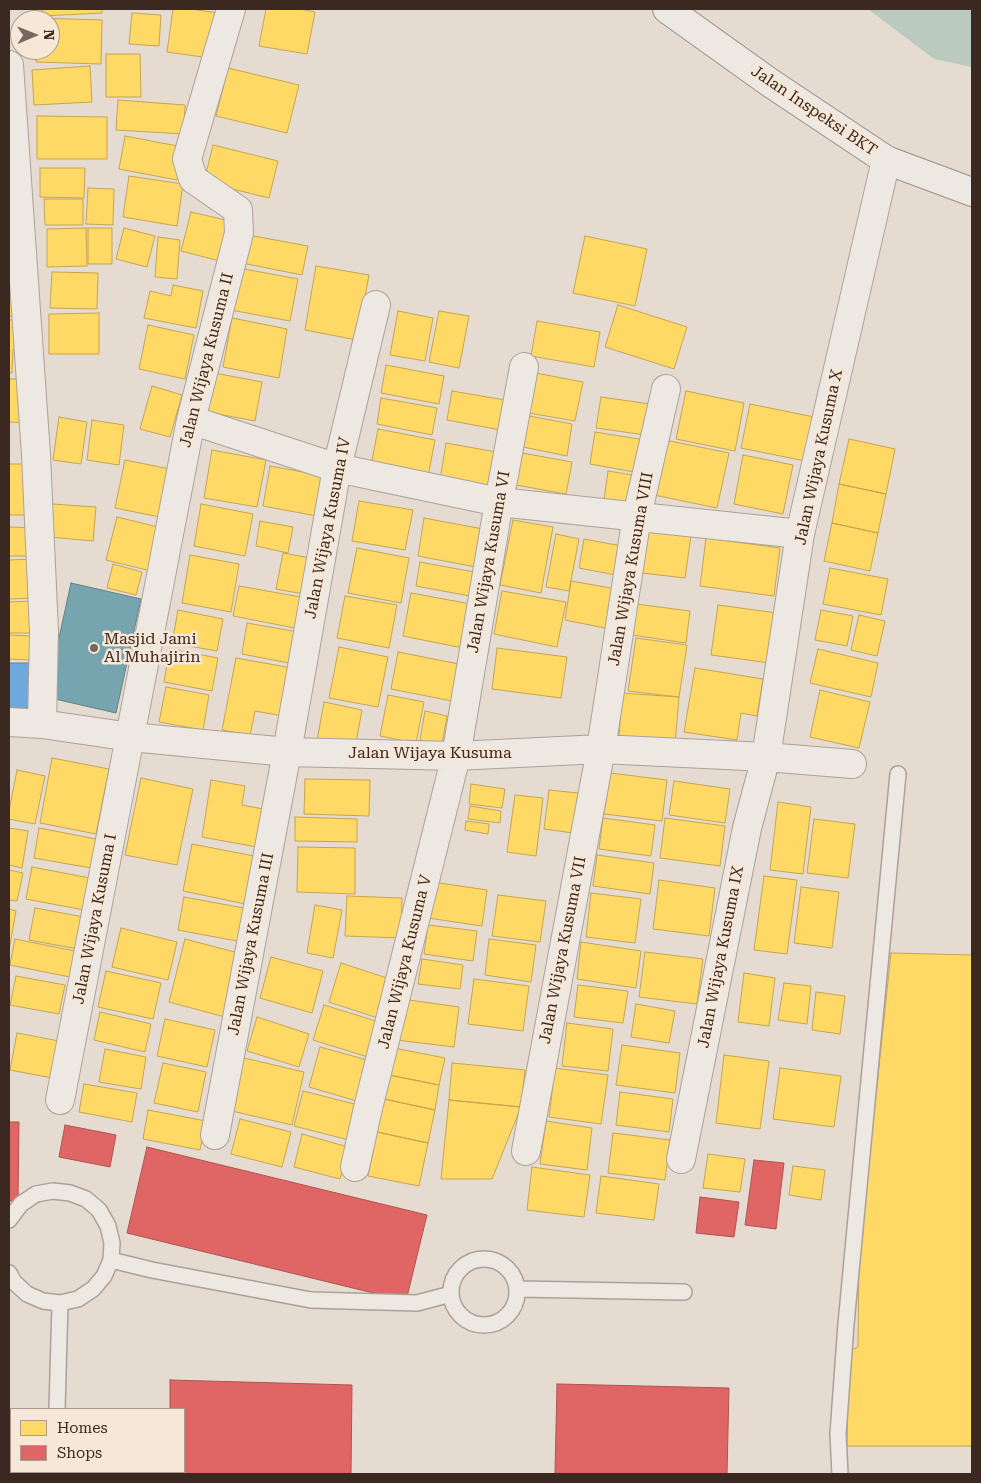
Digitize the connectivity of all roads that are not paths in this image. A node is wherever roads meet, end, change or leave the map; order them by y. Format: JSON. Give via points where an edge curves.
{"nodes":[{"id":1,"x":231,"y":9,"type":"edge"},
{"id":2,"x":667,"y":9,"type":"edge"},
{"id":3,"x":9,"y":65,"type":"edge"},
{"id":4,"x":886,"y":160,"type":"junction"},
{"id":5,"x":972,"y":192,"type":"edge"},
{"id":6,"x":376,"y":305,"type":"dead end"},
{"id":7,"x":524,"y":367,"type":"dead end"},
{"id":8,"x":666,"y":390,"type":"dead end"},
{"id":9,"x":191,"y":420,"type":"junction"},
{"id":10,"x":337,"y":468,"type":"junction"},
{"id":11,"x":499,"y":502,"type":"junction"},
{"id":12,"x":637,"y":516,"type":"junction"},
{"id":13,"x":800,"y":534,"type":"junction"},
{"id":14,"x":9,"y":722,"type":"edge"},
{"id":15,"x":42,"y":724,"type":"junction"},
{"id":16,"x":131,"y":738,"type":"junction"},
{"id":17,"x":601,"y":749,"type":"junction"},
{"id":18,"x":287,"y":752,"type":"junction"},
{"id":19,"x":456,"y":756,"type":"junction"},
{"id":20,"x":766,"y":757,"type":"junction"},
{"id":21,"x":852,"y":764,"type":"dead end"},
{"id":22,"x":898,"y":774,"type":"dead end"},
{"id":23,"x":60,"y":1100,"type":"dead end"},
{"id":24,"x":215,"y":1135,"type":"dead end"},
{"id":25,"x":526,"y":1151,"type":"dead end"},
{"id":26,"x":681,"y":1158,"type":"dead end"},
{"id":27,"x":355,"y":1167,"type":"dead end"},
{"id":28,"x":9,"y":1220,"type":"edge"},
{"id":29,"x":111,"y":1260,"type":"junction"},
{"id":30,"x":9,"y":1273,"type":"edge"},
{"id":31,"x":518,"y":1289,"type":"junction"},
{"id":32,"x":684,"y":1292,"type":"dead end"},
{"id":33,"x":451,"y":1294,"type":"junction"},
{"id":34,"x":60,"y":1302,"type":"junction"},
{"id":35,"x":57,"y":1408,"type":"edge"},
{"id":36,"x":840,"y":1474,"type":"edge"}],
"edges":[{"from":1,"to":9,"type":"street","name":"Jalan Wijaya Kusuma II","via":[[187,159],[193,179],[238,210],[239,233]]},
{"from":2,"to":4,"type":"street","name":"Jalan Inspeksi BKT"},
{"from":3,"to":15,"type":"street","via":[[36,455],[44,632]]},
{"from":4,"to":5,"type":"street","name":"Jalan Inspeksi BKT"},
{"from":4,"to":13,"type":"street","name":"Jalan Wijaya Kusuma X"},
{"from":6,"to":10,"type":"street","name":"Jalan Wijaya Kusuma IV"},
{"from":7,"to":11,"type":"street","name":"Jalan Wijaya Kusuma VI"},
{"from":8,"to":12,"type":"street","name":"Jalan Wijaya Kusuma VIII"},
{"from":9,"to":10,"type":"street"},
{"from":9,"to":16,"type":"street","name":"Jalan Wijaya Kusuma II"},
{"from":10,"to":11,"type":"street"},
{"from":10,"to":18,"type":"street","name":"Jalan Wijaya Kusuma IV"},
{"from":11,"to":12,"type":"street"},
{"from":11,"to":19,"type":"street","name":"Jalan Wijaya Kusuma VI"},
{"from":12,"to":13,"type":"street"},
{"from":12,"to":17,"type":"street","name":"Jalan Wijaya Kusuma VIII"},
{"from":13,"to":20,"type":"street","name":"Jalan Wijaya Kusuma X"},
{"from":14,"to":15,"type":"street","name":"Jalan Wijaya Kusuma"},
{"from":15,"to":16,"type":"street","name":"Jalan Wijaya Kusuma"},
{"from":16,"to":18,"type":"street","name":"Jalan Wijaya Kusuma"},
{"from":16,"to":23,"type":"street","name":"Jalan Wijaya Kusuma I"},
{"from":17,"to":19,"type":"street","name":"Jalan Wijaya Kusuma"},
{"from":17,"to":20,"type":"street","name":"Jalan Wijaya Kusuma"},
{"from":17,"to":25,"type":"street","name":"Jalan Wijaya Kusuma VII"},
{"from":18,"to":19,"type":"street","name":"Jalan Wijaya Kusuma"},
{"from":18,"to":24,"type":"street","name":"Jalan Wijaya Kusuma III"},
{"from":19,"to":27,"type":"street","name":"Jalan Wijaya Kusuma V"},
{"from":20,"to":21,"type":"street","name":"Jalan Wijaya Kusuma"},
{"from":20,"to":26,"type":"street","name":"Jalan Wijaya Kusuma IX","via":[[747,828]]},
{"from":22,"to":36,"type":"lane","via":[[846,1324],[838,1434]]},
{"from":28,"to":29,"type":"lane","via":[[21,1204],[36,1194],[70,1192],[99,1210],[108,1226]]},
{"from":29,"to":33,"type":"lane","via":[[311,1300],[417,1303]]},
{"from":29,"to":34,"type":"lane","via":[[93,1289],[78,1298]]},
{"from":30,"to":34,"type":"lane","via":[[27,1294],[43,1301]]},
{"from":31,"to":32,"type":"lane"},
{"from":31,"to":33,"type":"lane","via":[[506,1266],[494,1259],[482,1258],[458,1270]]},
{"from":31,"to":33,"type":"lane","via":[[517,1302],[510,1314],[500,1322],[487,1325],[474,1324],[463,1318]]},
{"from":34,"to":35,"type":"lane"}]}
